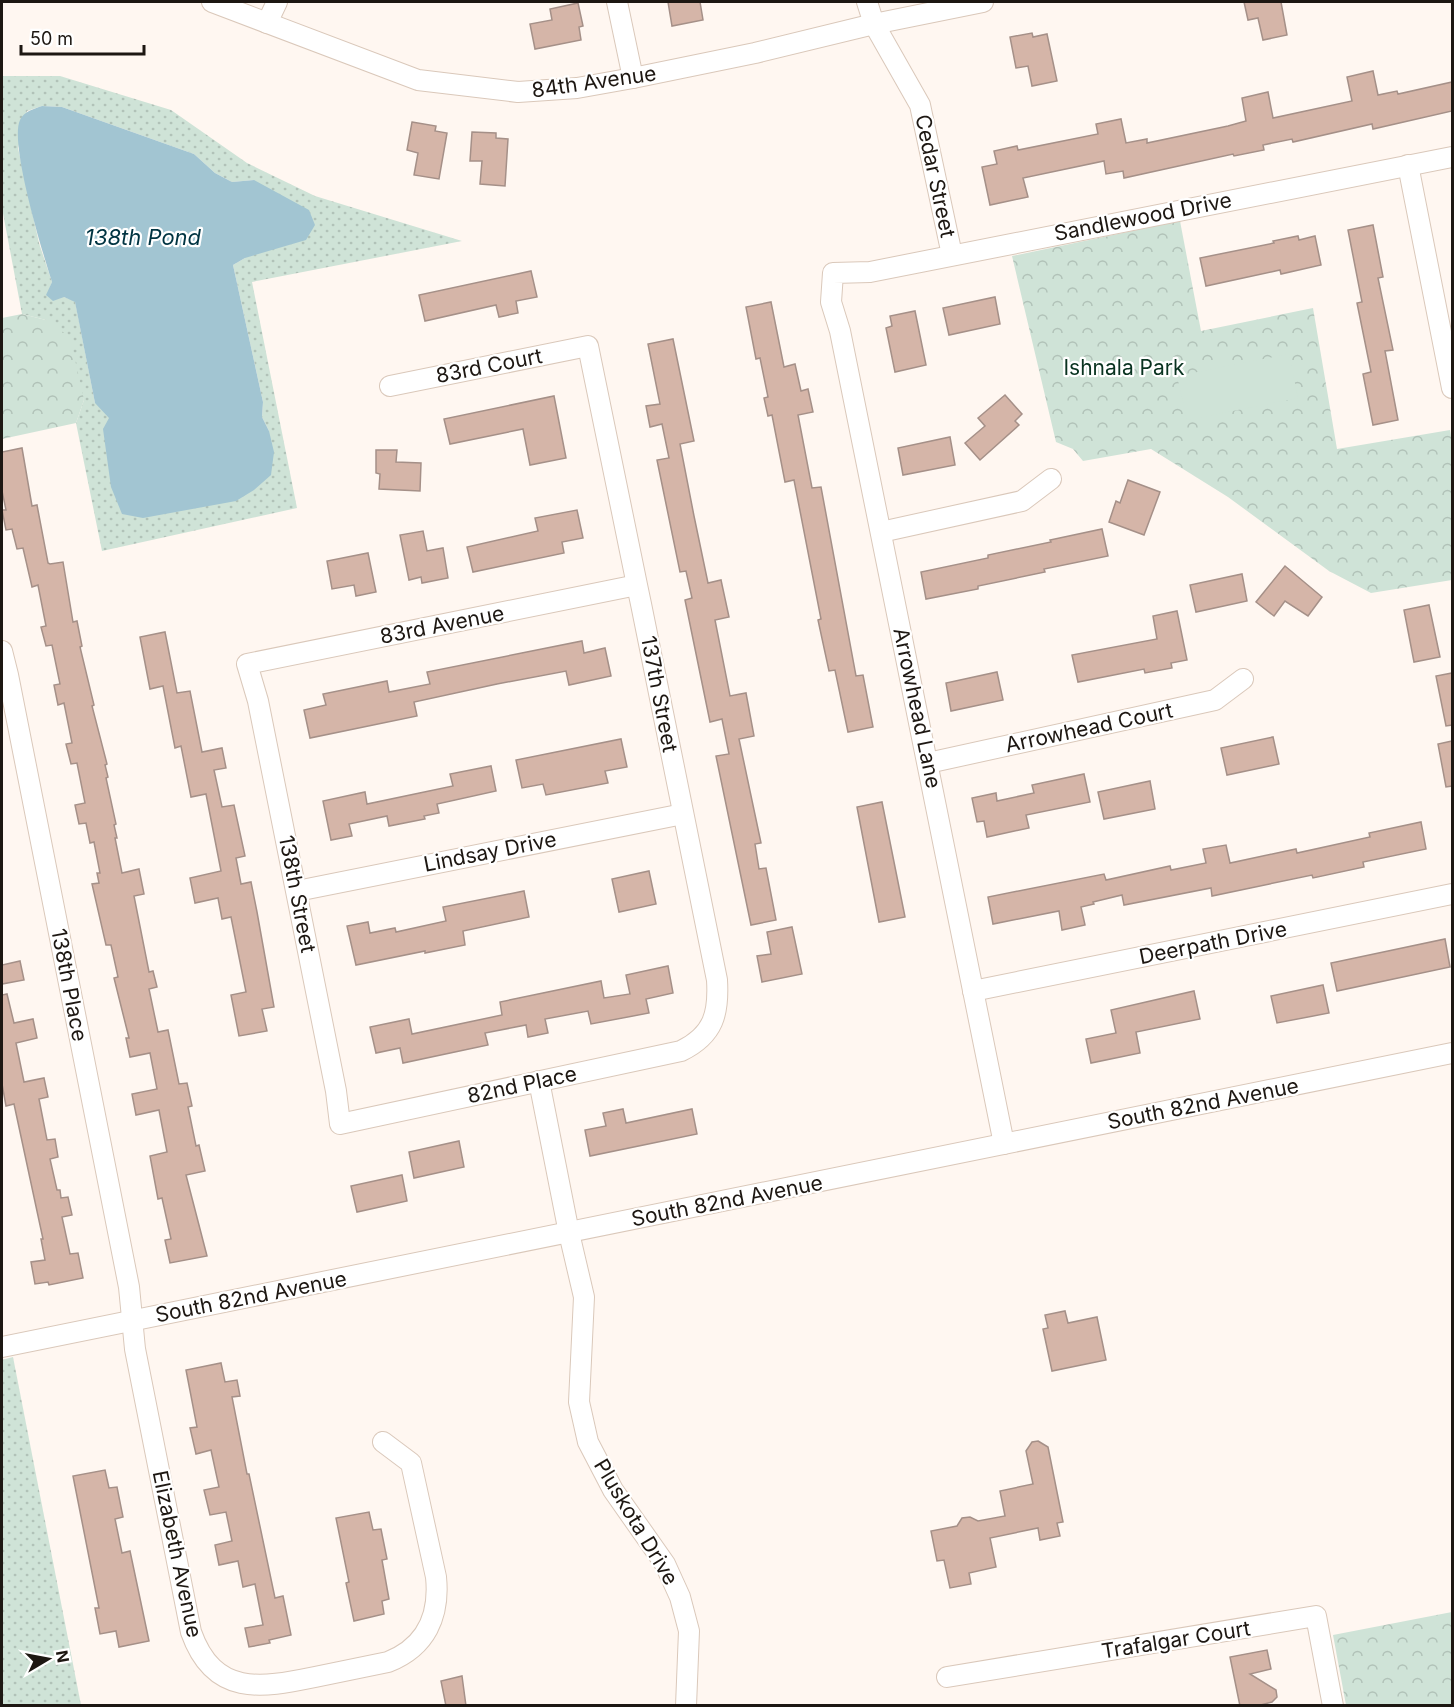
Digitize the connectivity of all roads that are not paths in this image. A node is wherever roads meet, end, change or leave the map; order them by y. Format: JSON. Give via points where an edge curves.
{"nodes":[{"id":1,"x":212,"y":2,"type":"edge"},
{"id":2,"x":277,"y":2,"type":"edge"},
{"id":3,"x":617,"y":2,"type":"edge"},
{"id":4,"x":867,"y":2,"type":"edge"},
{"id":5,"x":983,"y":2,"type":"edge"},
{"id":6,"x":267,"y":23,"type":"junction"},
{"id":7,"x":874,"y":24,"type":"junction"},
{"id":8,"x":633,"y":78,"type":"junction"},
{"id":9,"x":1452,"y":157,"type":"edge"},
{"id":10,"x":1408,"y":165,"type":"junction"},
{"id":11,"x":952,"y":255,"type":"junction"},
{"id":12,"x":833,"y":273,"type":"joint"},
{"id":13,"x":588,"y":346,"type":"joint"},
{"id":14,"x":390,"y":386,"type":"dead end"},
{"id":15,"x":1452,"y":388,"type":"edge"},
{"id":16,"x":1051,"y":479,"type":"dead end"},
{"id":17,"x":881,"y":532,"type":"junction"},
{"id":18,"x":637,"y":585,"type":"junction"},
{"id":19,"x":2,"y":651,"type":"edge"},
{"id":20,"x":248,"y":664,"type":"joint"},
{"id":21,"x":1243,"y":679,"type":"dead end"},
{"id":22,"x":928,"y":763,"type":"junction"},
{"id":23,"x":683,"y":814,"type":"junction"},
{"id":24,"x":297,"y":891,"type":"junction"},
{"id":25,"x":1452,"y":894,"type":"edge"},
{"id":26,"x":973,"y":991,"type":"junction"},
{"id":27,"x":701,"y":1039,"type":"joint"},
{"id":28,"x":1452,"y":1053,"type":"edge"},
{"id":29,"x":538,"y":1082,"type":"junction"},
{"id":30,"x":340,"y":1124,"type":"joint"},
{"id":31,"x":1004,"y":1144,"type":"junction"},
{"id":32,"x":568,"y":1233,"type":"junction"},
{"id":33,"x":133,"y":1320,"type":"junction"},
{"id":34,"x":2,"y":1347,"type":"edge"},
{"id":35,"x":383,"y":1442,"type":"dead end"},
{"id":36,"x":947,"y":1677,"type":"dead end"},
{"id":37,"x":686,"y":1706,"type":"edge"},
{"id":38,"x":1333,"y":1706,"type":"edge"}],
"edges":[{"from":1,"to":6,"type":"street","name":"84th Avenue"},
{"from":2,"to":6,"type":"street"},
{"from":3,"to":8,"type":"street"},
{"from":4,"to":7,"type":"street","name":"Cedar Street"},
{"from":5,"to":7,"type":"street","name":"84th Avenue"},
{"from":6,"to":8,"type":"street","name":"84th Avenue","via":[[418,80],[518,92],[577,88]]},
{"from":7,"to":8,"type":"street","name":"84th Avenue"},
{"from":7,"to":11,"type":"street","name":"Cedar Street","via":[[920,105]]},
{"from":9,"to":10,"type":"street","name":"Sandlewood Drive"},
{"from":10,"to":11,"type":"street","name":"Sandlewood Drive"},
{"from":10,"to":15,"type":"street"},
{"from":11,"to":12,"type":"street","name":"Sandlewood Drive","via":[[870,272]]},
{"from":12,"to":17,"type":"street","name":"Arrowhead Lane","via":[[831,302]]},
{"from":13,"to":14,"type":"street","name":"83rd Court"},
{"from":13,"to":18,"type":"street","name":"137th Street"},
{"from":16,"to":17,"type":"street","via":[[1022,501]]},
{"from":17,"to":22,"type":"street","name":"Arrowhead Lane"},
{"from":18,"to":20,"type":"street","name":"83rd Avenue"},
{"from":18,"to":23,"type":"street","name":"137th Street"},
{"from":19,"to":33,"type":"street","name":"138th Place"},
{"from":20,"to":24,"type":"street","name":"138th Street"},
{"from":21,"to":22,"type":"street","name":"Arrowhead Court","via":[[1215,700]]},
{"from":22,"to":26,"type":"street","name":"Arrowhead Lane"},
{"from":23,"to":24,"type":"street","name":"Lindsay Drive"},
{"from":23,"to":27,"type":"street","name":"137th Street","via":[[717,980],[716,1014]]},
{"from":24,"to":30,"type":"street","name":"138th Street"},
{"from":25,"to":26,"type":"street","name":"Deerpath Drive"},
{"from":26,"to":31,"type":"street","name":"Arrowhead Lane"},
{"from":27,"to":29,"type":"street","name":"82nd Place","via":[[666,1055]]},
{"from":28,"to":31,"type":"street","name":"South 82nd Avenue"},
{"from":29,"to":30,"type":"street","name":"82nd Place"},
{"from":29,"to":32,"type":"street","name":"Pluskota Drive"},
{"from":31,"to":32,"type":"street","name":"South 82nd Avenue"},
{"from":32,"to":33,"type":"street","name":"South 82nd Avenue"},
{"from":32,"to":37,"type":"street","name":"Pluskota Drive","via":[[584,1297],[579,1402],[588,1442],[613,1490],[665,1564],[680,1597],[689,1631]]},
{"from":33,"to":34,"type":"street","name":"South 82nd Avenue"},
{"from":33,"to":35,"type":"street","name":"Elizabeth Avenue","via":[[135,1349],[191,1632],[196,1646],[213,1668],[233,1681],[274,1685],[388,1662],[421,1639],[435,1614],[436,1576],[411,1464]]},
{"from":36,"to":38,"type":"street","name":"Trafalgar Court","via":[[1316,1616]]}]}
